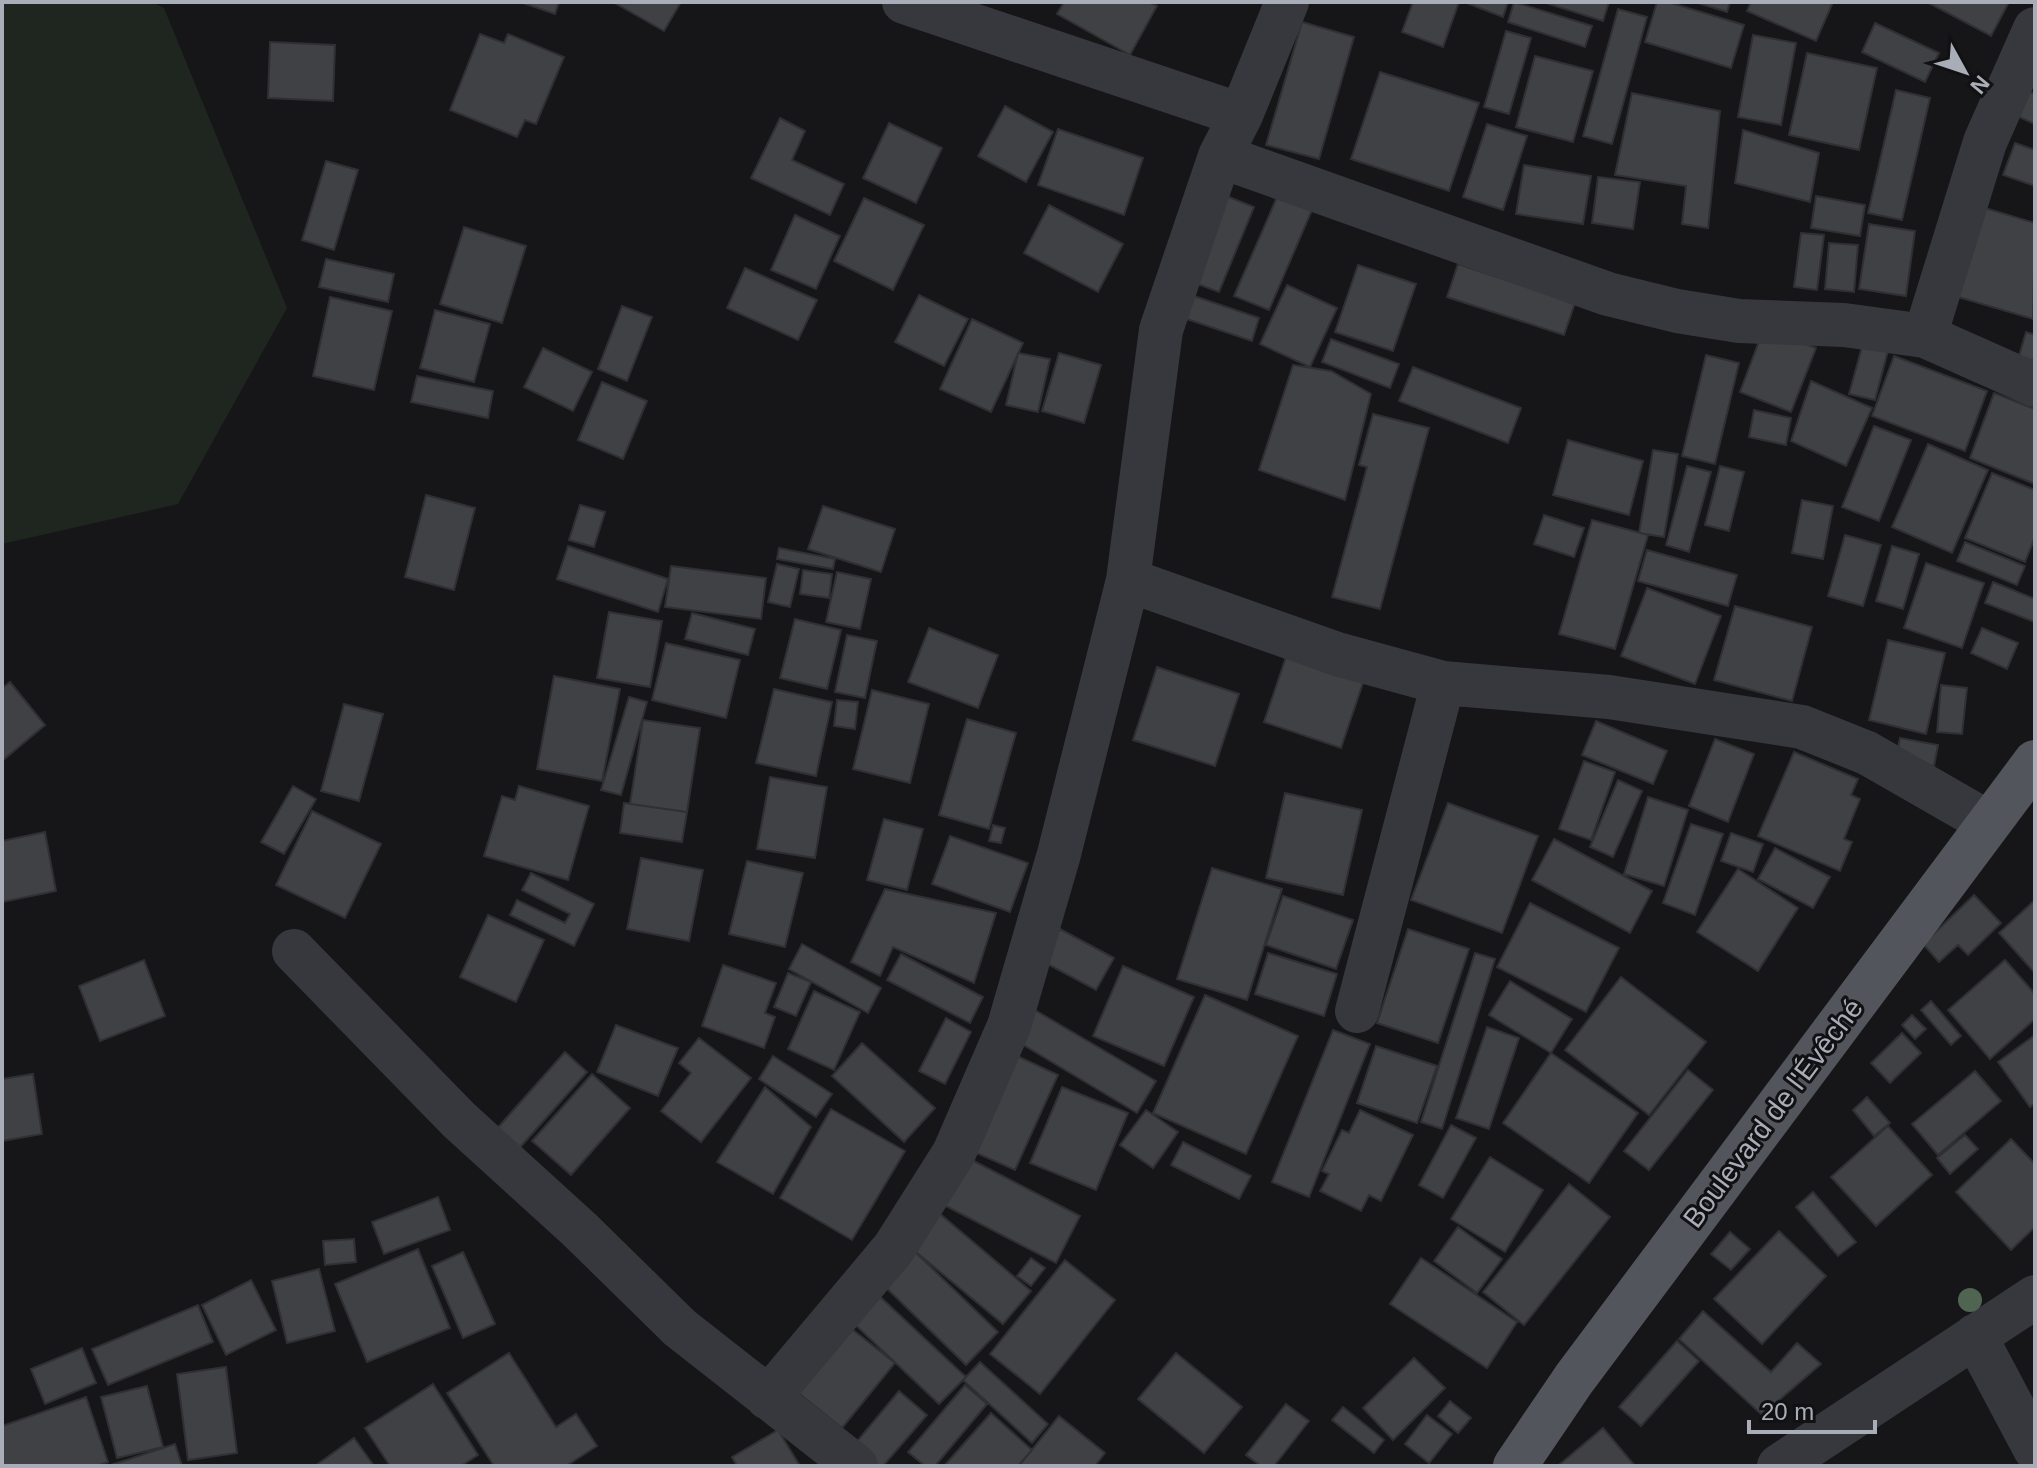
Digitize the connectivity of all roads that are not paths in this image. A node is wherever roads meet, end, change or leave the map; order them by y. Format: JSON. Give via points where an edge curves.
{"nodes":[{"id":1,"x":904,"y":2,"type":"edge"},
{"id":2,"x":1287,"y":2,"type":"edge"},
{"id":3,"x":2035,"y":29,"type":"edge"},
{"id":4,"x":1241,"y":115,"type":"junction"},
{"id":5,"x":1220,"y":156,"type":"junction"},
{"id":6,"x":1925,"y":336,"type":"junction"},
{"id":7,"x":2035,"y":385,"type":"edge"},
{"id":8,"x":1128,"y":580,"type":"junction"},
{"id":9,"x":1443,"y":683,"type":"junction"},
{"id":10,"x":2035,"y":762,"type":"edge"},
{"id":11,"x":1989,"y":823,"type":"junction"},
{"id":12,"x":294,"y":951,"type":"dead end"},
{"id":13,"x":1357,"y":1011,"type":"dead end"},
{"id":14,"x":2035,"y":1297,"type":"edge"},
{"id":15,"x":1975,"y":1336,"type":"junction"},
{"id":16,"x":768,"y":1398,"type":"junction"},
{"id":17,"x":2035,"y":1449,"type":"edge"},
{"id":18,"x":856,"y":1466,"type":"edge"},
{"id":19,"x":1515,"y":1466,"type":"edge"},
{"id":20,"x":1779,"y":1466,"type":"edge"}],
"edges":[{"from":1,"to":4,"type":"street"},
{"from":2,"to":4,"type":"street"},
{"from":3,"to":6,"type":"street","via":[[1985,142]]},
{"from":4,"to":5,"type":"street"},
{"from":5,"to":6,"type":"street","via":[[1608,294],[1739,321],[1844,325]]},
{"from":5,"to":8,"type":"street","via":[[1161,330]]},
{"from":6,"to":7,"type":"street"},
{"from":8,"to":9,"type":"street","via":[[1337,654]]},
{"from":8,"to":16,"type":"street","via":[[1009,1026],[954,1153],[894,1248]]},
{"from":9,"to":11,"type":"street","via":[[1609,697],[1802,727],[1867,753]]},
{"from":9,"to":13,"type":"street"},
{"from":10,"to":11,"type":"main road","name":"Boulevard de l'Évêché"},
{"from":11,"to":19,"type":"main road","name":"Boulevard de l'Évêché","via":[[1574,1379]]},
{"from":12,"to":16,"type":"street","via":[[459,1120],[680,1328]]},
{"from":14,"to":15,"type":"street"},
{"from":15,"to":17,"type":"street"},
{"from":15,"to":20,"type":"street"},
{"from":16,"to":18,"type":"street"}]}
